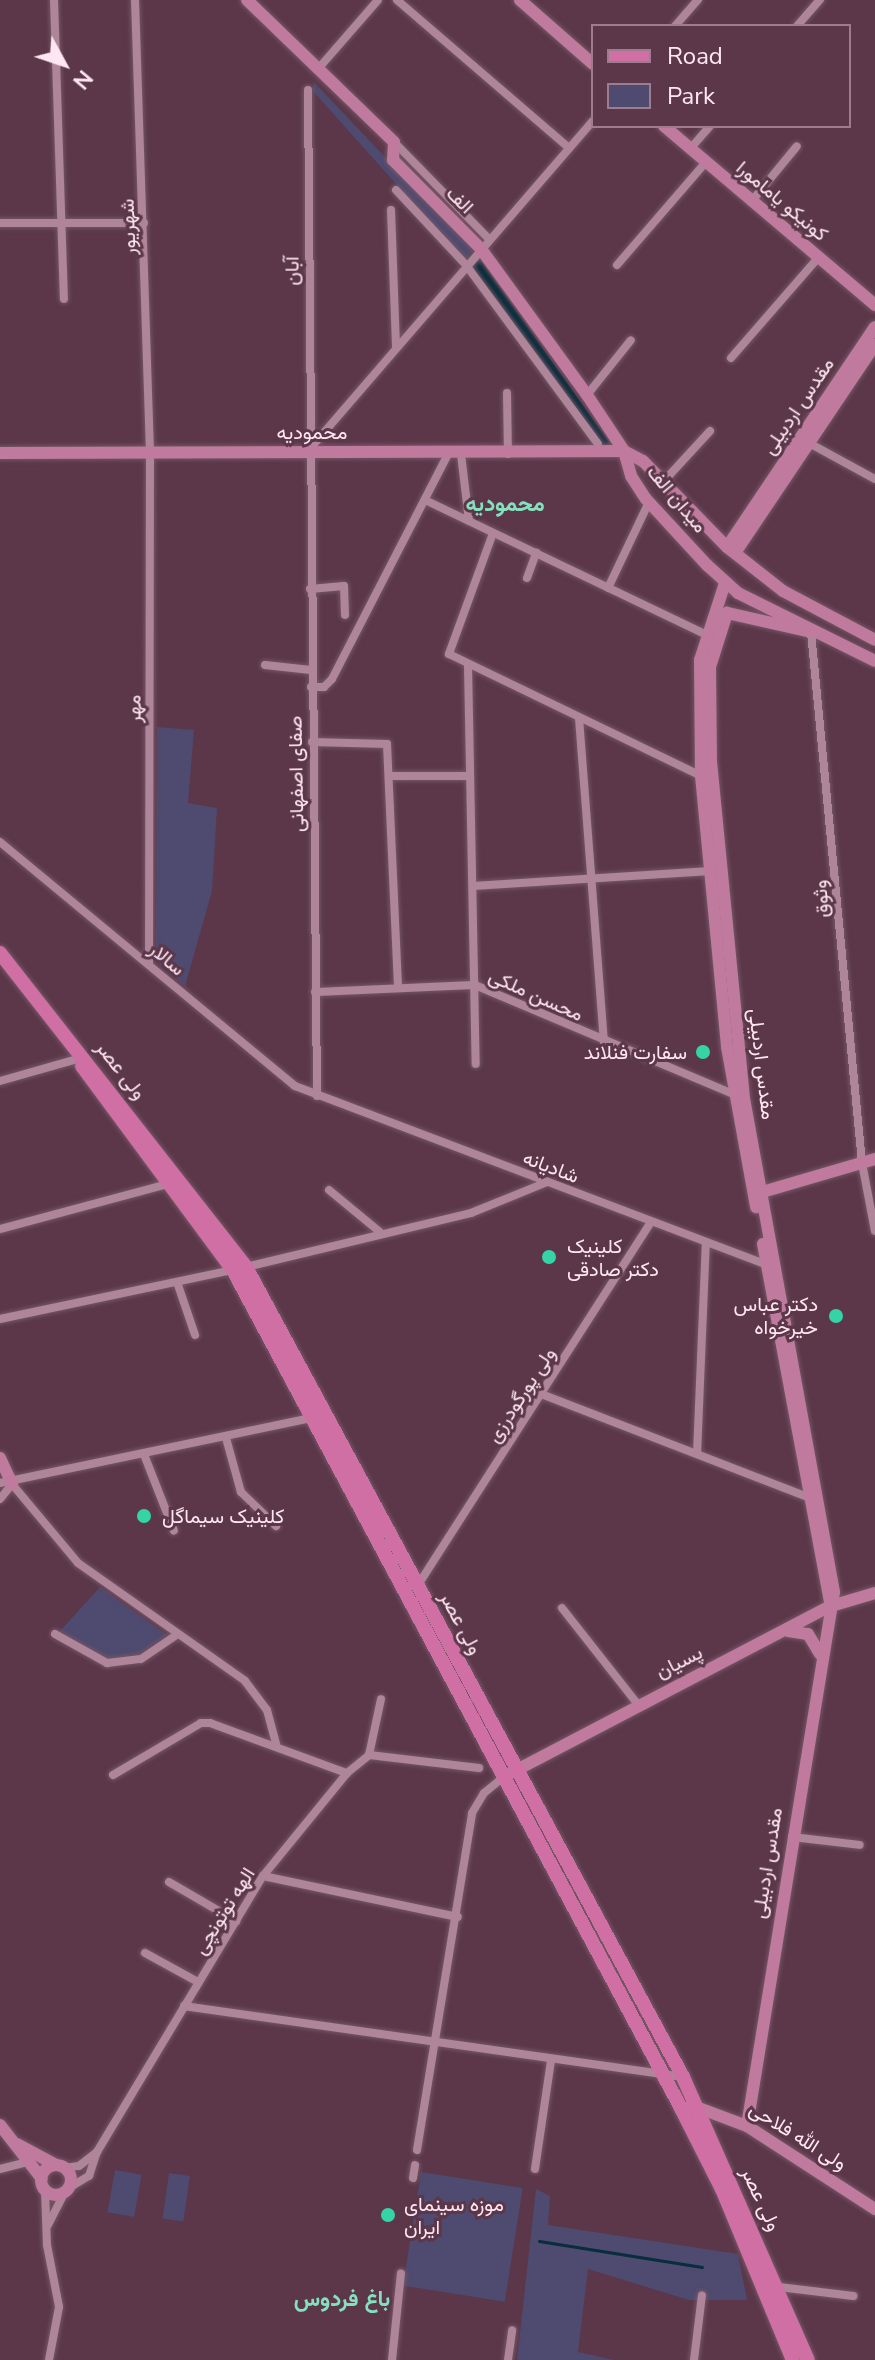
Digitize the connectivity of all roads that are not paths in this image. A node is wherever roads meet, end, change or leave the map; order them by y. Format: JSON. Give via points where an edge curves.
{"nodes":[{"id":1,"x":54,"y":0,"type":"edge"},
{"id":2,"x":135,"y":0,"type":"edge"},
{"id":3,"x":247,"y":0,"type":"edge"},
{"id":4,"x":378,"y":0,"type":"edge"},
{"id":5,"x":397,"y":0,"type":"edge"},
{"id":6,"x":520,"y":0,"type":"edge"},
{"id":7,"x":698,"y":0,"type":"edge"},
{"id":8,"x":820,"y":0,"type":"edge"},
{"id":9,"x":677,"y":24,"type":"edge"},
{"id":10,"x":799,"y":24,"type":"edge"},
{"id":11,"x":591,"y":62,"type":"edge"},
{"id":12,"x":318,"y":69,"type":"junction"},
{"id":13,"x":308,"y":90,"type":"dead end"},
{"id":14,"x":591,"y":123,"type":"edge"},
{"id":15,"x":666,"y":128,"type":"edge"},
{"id":16,"x":708,"y":128,"type":"edge"},
{"id":17,"x":797,"y":146,"type":"dead end"},
{"id":18,"x":569,"y":148,"type":"junction"},
{"id":19,"x":690,"y":149,"type":"junction"},
{"id":20,"x":705,"y":163,"type":"junction"},
{"id":21,"x":396,"y":190,"type":"dead end"},
{"id":22,"x":751,"y":202,"type":"junction"},
{"id":23,"x":391,"y":210,"type":"dead end"},
{"id":24,"x":59,"y":222,"type":"junction"},
{"id":25,"x":0,"y":223,"type":"edge"},
{"id":26,"x":144,"y":223,"type":"junction"},
{"id":27,"x":485,"y":244,"type":"junction"},
{"id":28,"x":818,"y":258,"type":"junction"},
{"id":29,"x":466,"y":265,"type":"junction"},
{"id":30,"x":617,"y":265,"type":"dead end"},
{"id":31,"x":64,"y":299,"type":"dead end"},
{"id":32,"x":875,"y":305,"type":"edge"},
{"id":33,"x":875,"y":327,"type":"edge"},
{"id":34,"x":631,"y":340,"type":"dead end"},
{"id":35,"x":875,"y":345,"type":"edge"},
{"id":36,"x":396,"y":347,"type":"junction"},
{"id":37,"x":731,"y":358,"type":"dead end"},
{"id":38,"x":507,"y":393,"type":"dead end"},
{"id":39,"x":587,"y":395,"type":"junction"},
{"id":40,"x":710,"y":431,"type":"dead end"},
{"id":41,"x":809,"y":443,"type":"junction"},
{"id":42,"x":598,"y":444,"type":"dead end"},
{"id":43,"x":308,"y":451,"type":"junction"},
{"id":44,"x":624,"y":451,"type":"junction"},
{"id":45,"x":0,"y":453,"type":"edge"},
{"id":46,"x":150,"y":454,"type":"junction"},
{"id":47,"x":455,"y":454,"type":"junction"},
{"id":48,"x":508,"y":454,"type":"junction"},
{"id":49,"x":875,"y":479,"type":"edge"},
{"id":50,"x":664,"y":481,"type":"junction"},
{"id":51,"x":425,"y":500,"type":"junction"},
{"id":52,"x":648,"y":501,"type":"junction"},
{"id":53,"x":469,"y":521,"type":"junction"},
{"id":54,"x":493,"y":533,"type":"junction"},
{"id":55,"x":731,"y":550,"type":"junction"},
{"id":56,"x":536,"y":553,"type":"junction"},
{"id":57,"x":527,"y":578,"type":"dead end"},
{"id":58,"x":725,"y":583,"type":"junction"},
{"id":59,"x":608,"y":588,"type":"junction"},
{"id":60,"x":310,"y":589,"type":"junction"},
{"id":61,"x":345,"y":615,"type":"dead end"},
{"id":62,"x":811,"y":632,"type":"junction"},
{"id":63,"x":705,"y":634,"type":"junction"},
{"id":64,"x":875,"y":640,"type":"edge"},
{"id":65,"x":875,"y":661,"type":"edge"},
{"id":66,"x":265,"y":665,"type":"dead end"},
{"id":67,"x":468,"y":665,"type":"junction"},
{"id":68,"x":311,"y":670,"type":"junction"},
{"id":69,"x":311,"y":687,"type":"junction"},
{"id":70,"x":579,"y":718,"type":"junction"},
{"id":71,"x":312,"y":742,"type":"junction"},
{"id":72,"x":392,"y":776,"type":"junction"},
{"id":73,"x":470,"y":776,"type":"junction"},
{"id":74,"x":701,"y":776,"type":"junction"},
{"id":75,"x":0,"y":842,"type":"edge"},
{"id":76,"x":715,"y":870,"type":"junction"},
{"id":77,"x":591,"y":878,"type":"junction"},
{"id":78,"x":473,"y":886,"type":"junction"},
{"id":79,"x":0,"y":953,"type":"edge"},
{"id":80,"x":149,"y":964,"type":"junction"},
{"id":81,"x":0,"y":967,"type":"edge"},
{"id":82,"x":475,"y":985,"type":"junction"},
{"id":83,"x":398,"y":988,"type":"junction"},
{"id":84,"x":315,"y":992,"type":"junction"},
{"id":85,"x":604,"y":1042,"type":"junction"},
{"id":86,"x":77,"y":1059,"type":"junction"},
{"id":87,"x":476,"y":1064,"type":"dead end"},
{"id":88,"x":0,"y":1081,"type":"edge"},
{"id":89,"x":317,"y":1096,"type":"junction"},
{"id":90,"x":739,"y":1096,"type":"junction"},
{"id":91,"x":869,"y":1161,"type":"edge"},
{"id":92,"x":546,"y":1183,"type":"junction"},
{"id":93,"x":168,"y":1184,"type":"junction"},
{"id":94,"x":329,"y":1190,"type":"dead end"},
{"id":95,"x":758,"y":1192,"type":"junction"},
{"id":96,"x":651,"y":1222,"type":"junction"},
{"id":97,"x":0,"y":1229,"type":"edge"},
{"id":98,"x":875,"y":1231,"type":"edge"},
{"id":99,"x":380,"y":1232,"type":"junction"},
{"id":100,"x":706,"y":1243,"type":"junction"},
{"id":101,"x":771,"y":1266,"type":"junction"},
{"id":102,"x":240,"y":1268,"type":"junction"},
{"id":103,"x":177,"y":1282,"type":"junction"},
{"id":104,"x":0,"y":1319,"type":"edge"},
{"id":105,"x":195,"y":1335,"type":"dead end"},
{"id":106,"x":541,"y":1394,"type":"junction"},
{"id":107,"x":313,"y":1417,"type":"junction"},
{"id":108,"x":226,"y":1438,"type":"junction"},
{"id":109,"x":697,"y":1454,"type":"junction"},
{"id":110,"x":145,"y":1457,"type":"junction"},
{"id":111,"x":0,"y":1458,"type":"edge"},
{"id":112,"x":6,"y":1484,"type":"edge"},
{"id":113,"x":812,"y":1496,"type":"junction"},
{"id":114,"x":0,"y":1499,"type":"edge"},
{"id":115,"x":276,"y":1526,"type":"dead end"},
{"id":116,"x":174,"y":1531,"type":"dead end"},
{"id":117,"x":418,"y":1585,"type":"junction"},
{"id":118,"x":875,"y":1593,"type":"edge"},
{"id":119,"x":831,"y":1606,"type":"junction"},
{"id":120,"x":562,"y":1608,"type":"dead end"},
{"id":121,"x":55,"y":1634,"type":"dead end"},
{"id":122,"x":777,"y":1634,"type":"junction"},
{"id":123,"x":175,"y":1636,"type":"junction"},
{"id":124,"x":820,"y":1661,"type":"junction"},
{"id":125,"x":381,"y":1699,"type":"dead end"},
{"id":126,"x":639,"y":1706,"type":"junction"},
{"id":127,"x":276,"y":1744,"type":"junction"},
{"id":128,"x":369,"y":1755,"type":"junction"},
{"id":129,"x":479,"y":1768,"type":"dead end"},
{"id":130,"x":347,"y":1773,"type":"junction"},
{"id":131,"x":113,"y":1775,"type":"dead end"},
{"id":132,"x":506,"y":1776,"type":"junction"},
{"id":133,"x":792,"y":1837,"type":"junction"},
{"id":134,"x":860,"y":1845,"type":"dead end"},
{"id":135,"x":263,"y":1876,"type":"junction"},
{"id":136,"x":169,"y":1882,"type":"dead end"},
{"id":137,"x":458,"y":1917,"type":"junction"},
{"id":138,"x":236,"y":1921,"type":"junction"},
{"id":139,"x":145,"y":1953,"type":"dead end"},
{"id":140,"x":198,"y":1982,"type":"junction"},
{"id":141,"x":184,"y":2006,"type":"junction"},
{"id":142,"x":436,"y":2043,"type":"junction"},
{"id":143,"x":551,"y":2060,"type":"junction"},
{"id":144,"x":665,"y":2076,"type":"junction"},
{"id":145,"x":683,"y":2077,"type":"junction"},
{"id":146,"x":689,"y":2106,"type":"junction"},
{"id":147,"x":0,"y":2125,"type":"edge"},
{"id":148,"x":747,"y":2126,"type":"junction"},
{"id":149,"x":12,"y":2142,"type":"junction"},
{"id":150,"x":417,"y":2150,"type":"dead end"},
{"id":151,"x":97,"y":2152,"type":"junction"},
{"id":152,"x":28,"y":2162,"type":"junction"},
{"id":153,"x":415,"y":2165,"type":"dead end"},
{"id":154,"x":60,"y":2167,"type":"junction"},
{"id":155,"x":0,"y":2169,"type":"edge"},
{"id":156,"x":535,"y":2169,"type":"dead end"},
{"id":157,"x":413,"y":2178,"type":"dead end"},
{"id":158,"x":43,"y":2184,"type":"junction"},
{"id":159,"x":65,"y":2191,"type":"junction"},
{"id":160,"x":875,"y":2209,"type":"edge"},
{"id":161,"x":46,"y":2230,"type":"junction"},
{"id":162,"x":401,"y":2273,"type":"dead end"},
{"id":163,"x":779,"y":2287,"type":"junction"},
{"id":164,"x":702,"y":2295,"type":"dead end"},
{"id":165,"x":853,"y":2296,"type":"dead end"},
{"id":166,"x":512,"y":2330,"type":"dead end"},
{"id":167,"x":49,"y":2360,"type":"edge"},
{"id":168,"x":392,"y":2360,"type":"edge"},
{"id":169,"x":508,"y":2360,"type":"edge"},
{"id":170,"x":694,"y":2360,"type":"edge"},
{"id":171,"x":793,"y":2360,"type":"edge"},
{"id":172,"x":808,"y":2360,"type":"edge"}],
"edges":[{"from":1,"to":24,"type":"street"},
{"from":2,"to":26,"type":"street","name":"شهریور"},
{"from":3,"to":12,"type":"main road","name":"الف"},
{"from":4,"to":12,"type":"street"},
{"from":5,"to":18,"type":"street"},
{"from":6,"to":11,"type":"main road"},
{"from":7,"to":9,"type":"street"},
{"from":8,"to":10,"type":"street"},
{"from":12,"to":27,"type":"main road","name":"الف","via":[[394,142],[393,160]]},
{"from":13,"to":43,"type":"street","name":"آبان"},
{"from":14,"to":18,"type":"street"},
{"from":15,"to":19,"type":"main road","name":"کونیکو یامامورا"},
{"from":16,"to":19,"type":"street"},
{"from":17,"to":22,"type":"street"},
{"from":18,"to":27,"type":"street"},
{"from":19,"to":20,"type":"main road","name":"کونیکو یامامورا"},
{"from":20,"to":22,"type":"main road","name":"کونیکو یامامورا"},
{"from":20,"to":30,"type":"street"},
{"from":21,"to":29,"type":"street"},
{"from":22,"to":28,"type":"main road","name":"کونیکو یامامورا"},
{"from":23,"to":36,"type":"street"},
{"from":24,"to":25,"type":"street"},
{"from":24,"to":26,"type":"street"},
{"from":24,"to":31,"type":"street"},
{"from":26,"to":46,"type":"street","name":"شهریور"},
{"from":27,"to":29,"type":"street"},
{"from":27,"to":39,"type":"main road","name":"الف"},
{"from":28,"to":32,"type":"main road","name":"کونیکو یامامورا"},
{"from":28,"to":37,"type":"street"},
{"from":29,"to":36,"type":"street"},
{"from":29,"to":42,"type":"street"},
{"from":33,"to":55,"type":"main road","name":"مقدس اردبیلی"},
{"from":34,"to":39,"type":"street"},
{"from":35,"to":41,"type":"main road","name":"مقدس اردبیلی"},
{"from":36,"to":43,"type":"street"},
{"from":38,"to":48,"type":"street"},
{"from":39,"to":44,"type":"main road","name":"الف"},
{"from":40,"to":50,"type":"street"},
{"from":41,"to":49,"type":"street"},
{"from":41,"to":55,"type":"main road","name":"مقدس اردبیلی"},
{"from":43,"to":46,"type":"main road","name":"محمودیه"},
{"from":43,"to":47,"type":"main road","name":"محمودیه"},
{"from":43,"to":60,"type":"street","name":"صفای اصفهانی"},
{"from":44,"to":48,"type":"main road","name":"محمودیه"},
{"from":44,"to":50,"type":"main road","name":"میدان الف"},
{"from":44,"to":52,"type":"main road","name":"میدان الف","via":[[631,476]]},
{"from":45,"to":46,"type":"main road","name":"محمودیه"},
{"from":46,"to":80,"type":"street","name":"مهر"},
{"from":47,"to":48,"type":"main road","name":"محمودیه"},
{"from":47,"to":51,"type":"street"},
{"from":47,"to":53,"type":"street"},
{"from":50,"to":52,"type":"main road","via":[[652,484]]},
{"from":50,"to":55,"type":"main road","name":"میدان الف"},
{"from":51,"to":53,"type":"street"},
{"from":51,"to":69,"type":"street","via":[[328,685]]},
{"from":52,"to":58,"type":"main road","name":"میدان الف"},
{"from":52,"to":59,"type":"street"},
{"from":53,"to":54,"type":"street"},
{"from":54,"to":56,"type":"street"},
{"from":54,"to":67,"type":"street","via":[[449,649],[452,657]]},
{"from":55,"to":64,"type":"main road","via":[[783,591]]},
{"from":56,"to":57,"type":"street"},
{"from":56,"to":59,"type":"street"},
{"from":58,"to":62,"type":"main road"},
{"from":58,"to":63,"type":"main road","name":"مقدس اردبیلی"},
{"from":59,"to":63,"type":"street"},
{"from":60,"to":61,"type":"street","via":[[344,586]]},
{"from":60,"to":68,"type":"street","name":"صفای اصفهانی"},
{"from":62,"to":65,"type":"main road"},
{"from":62,"to":76,"type":"main road","name":"مقدس اردبیلی","via":[[787,630],[734,611],[723,619],[710,667]]},
{"from":62,"to":91,"type":"street","name":"وثوق"},
{"from":63,"to":74,"type":"main road","name":"مقدس اردبیلی","via":[[699,688]]},
{"from":66,"to":68,"type":"street"},
{"from":67,"to":70,"type":"street"},
{"from":67,"to":73,"type":"street"},
{"from":68,"to":69,"type":"street","name":"صفای اصفهانی"},
{"from":69,"to":71,"type":"street","name":"صفای اصفهانی"},
{"from":70,"to":74,"type":"street"},
{"from":70,"to":77,"type":"street"},
{"from":71,"to":72,"type":"street","via":[[387,744]]},
{"from":71,"to":84,"type":"street","name":"صفای اصفهانی"},
{"from":72,"to":73,"type":"street"},
{"from":72,"to":83,"type":"street"},
{"from":73,"to":78,"type":"street"},
{"from":74,"to":76,"type":"main road","name":"مقدس اردبیلی"},
{"from":75,"to":80,"type":"street","name":"سالار"},
{"from":76,"to":77,"type":"street"},
{"from":76,"to":90,"type":"main road","name":"مقدس اردبیلی"},
{"from":77,"to":78,"type":"street"},
{"from":77,"to":85,"type":"street"},
{"from":78,"to":82,"type":"street"},
{"from":79,"to":102,"type":"main road","name":"ولی عصر"},
{"from":80,"to":89,"type":"street","name":"سالار","via":[[295,1086]]},
{"from":81,"to":86,"type":"main road","name":"ولی عصر"},
{"from":82,"to":83,"type":"street","name":"محسن ملکی"},
{"from":82,"to":85,"type":"street","name":"محسن ملکی"},
{"from":82,"to":87,"type":"street"},
{"from":83,"to":84,"type":"street","name":"محسن ملکی"},
{"from":84,"to":89,"type":"street","name":"صفای اصفهانی"},
{"from":85,"to":90,"type":"street","name":"محسن ملکی"},
{"from":86,"to":88,"type":"street"},
{"from":86,"to":93,"type":"main road","name":"ولی عصر"},
{"from":89,"to":92,"type":"street","name":"شادیانه"},
{"from":90,"to":95,"type":"main road","name":"مقدس اردبیلی"},
{"from":91,"to":95,"type":"main road"},
{"from":91,"to":98,"type":"street","name":"وثوق"},
{"from":92,"to":96,"type":"street","name":"شادیانه"},
{"from":92,"to":99,"type":"street","via":[[471,1213]]},
{"from":93,"to":97,"type":"street"},
{"from":93,"to":102,"type":"main road","name":"ولی عصر"},
{"from":94,"to":99,"type":"street"},
{"from":95,"to":101,"type":"main road","name":"مقدس اردبیلی"},
{"from":96,"to":100,"type":"street","name":"شادیانه"},
{"from":96,"to":106,"type":"street","name":"ولی پورگودرزی"},
{"from":99,"to":102,"type":"street"},
{"from":100,"to":101,"type":"street","name":"شادیانه"},
{"from":100,"to":109,"type":"street"},
{"from":101,"to":113,"type":"main road","name":"مقدس اردبیلی"},
{"from":102,"to":103,"type":"street"},
{"from":102,"to":107,"type":"main road","name":"ولی عصر"},
{"from":102,"to":117,"type":"main road","name":"ولی عصر"},
{"from":103,"to":104,"type":"street"},
{"from":103,"to":105,"type":"street"},
{"from":106,"to":109,"type":"street"},
{"from":106,"to":117,"type":"street","name":"ولی پورگودرزی"},
{"from":107,"to":108,"type":"street"},
{"from":107,"to":132,"type":"main road","name":"ولی عصر"},
{"from":108,"to":110,"type":"street"},
{"from":108,"to":115,"type":"street","via":[[241,1492]]},
{"from":109,"to":113,"type":"street"},
{"from":110,"to":112,"type":"street"},
{"from":110,"to":116,"type":"street"},
{"from":111,"to":112,"type":"main road"},
{"from":112,"to":114,"type":"street"},
{"from":112,"to":123,"type":"street","via":[[78,1563]]},
{"from":113,"to":119,"type":"main road","name":"مقدس اردبیلی"},
{"from":117,"to":145,"type":"main road","name":"ولی عصر"},
{"from":118,"to":119,"type":"main road","name":"پسیان"},
{"from":119,"to":122,"type":"main road","name":"پسیان"},
{"from":119,"to":124,"type":"main road","name":"مقدس اردبیلی"},
{"from":120,"to":126,"type":"street"},
{"from":121,"to":123,"type":"street","via":[[107,1663],[141,1659]]},
{"from":122,"to":124,"type":"main road","via":[[808,1634],[818,1645]]},
{"from":122,"to":126,"type":"main road","name":"پسیان"},
{"from":123,"to":127,"type":"street","via":[[256,1693],[267,1710]]},
{"from":124,"to":133,"type":"main road","name":"مقدس اردبیلی"},
{"from":125,"to":128,"type":"street"},
{"from":126,"to":132,"type":"main road","name":"پسیان"},
{"from":127,"to":130,"type":"street"},
{"from":127,"to":131,"type":"street","via":[[201,1723]]},
{"from":128,"to":129,"type":"street"},
{"from":128,"to":130,"type":"street","name":"الهه توتونچی"},
{"from":130,"to":135,"type":"street","name":"الهه توتونچی"},
{"from":132,"to":137,"type":"street","via":[[484,1793],[472,1813]]},
{"from":132,"to":144,"type":"main road","name":"ولی عصر"},
{"from":133,"to":134,"type":"street"},
{"from":133,"to":148,"type":"main road","name":"مقدس اردبیلی"},
{"from":135,"to":137,"type":"street"},
{"from":135,"to":138,"type":"street","name":"الهه توتونچی"},
{"from":136,"to":138,"type":"street"},
{"from":137,"to":142,"type":"street"},
{"from":138,"to":140,"type":"street","name":"الهه توتونچی"},
{"from":139,"to":140,"type":"street"},
{"from":140,"to":141,"type":"street","name":"الهه توتونچی"},
{"from":141,"to":142,"type":"street"},
{"from":141,"to":151,"type":"street","name":"الهه توتونچی"},
{"from":142,"to":143,"type":"street"},
{"from":142,"to":150,"type":"street"},
{"from":143,"to":144,"type":"street"},
{"from":143,"to":156,"type":"street"},
{"from":144,"to":145,"type":"street"},
{"from":144,"to":146,"type":"main road","name":"ولی عصر"},
{"from":145,"to":146,"type":"main road","name":"ولی عصر"},
{"from":146,"to":148,"type":"main road","name":"ولی‌ الله فلاحی"},
{"from":146,"to":163,"type":"main road","name":"ولی عصر"},
{"from":146,"to":171,"type":"main road","name":"ولی عصر"},
{"from":147,"to":149,"type":"main road"},
{"from":148,"to":160,"type":"main road","name":"ولی‌ الله فلاحی"},
{"from":149,"to":152,"type":"main road"},
{"from":149,"to":154,"type":"main road"},
{"from":151,"to":154,"type":"street","via":[[79,2166]]},
{"from":151,"to":159,"type":"street","name":"الهه توتونچی","via":[[89,2176]]},
{"from":152,"to":155,"type":"street"},
{"from":152,"to":158,"type":"main road"},
{"from":153,"to":157,"type":"street"},
{"from":154,"to":158,"type":"main road"},
{"from":154,"to":159,"type":"main road","via":[[70,2176]]},
{"from":158,"to":159,"type":"main road"},
{"from":158,"to":161,"type":"street"},
{"from":159,"to":161,"type":"street","name":"الهه توتونچی"},
{"from":161,"to":167,"type":"street","via":[[59,2307]]},
{"from":162,"to":168,"type":"street"},
{"from":163,"to":165,"type":"street"},
{"from":163,"to":172,"type":"main road","name":"ولی عصر"},
{"from":164,"to":170,"type":"street"},
{"from":166,"to":169,"type":"street"}]}
